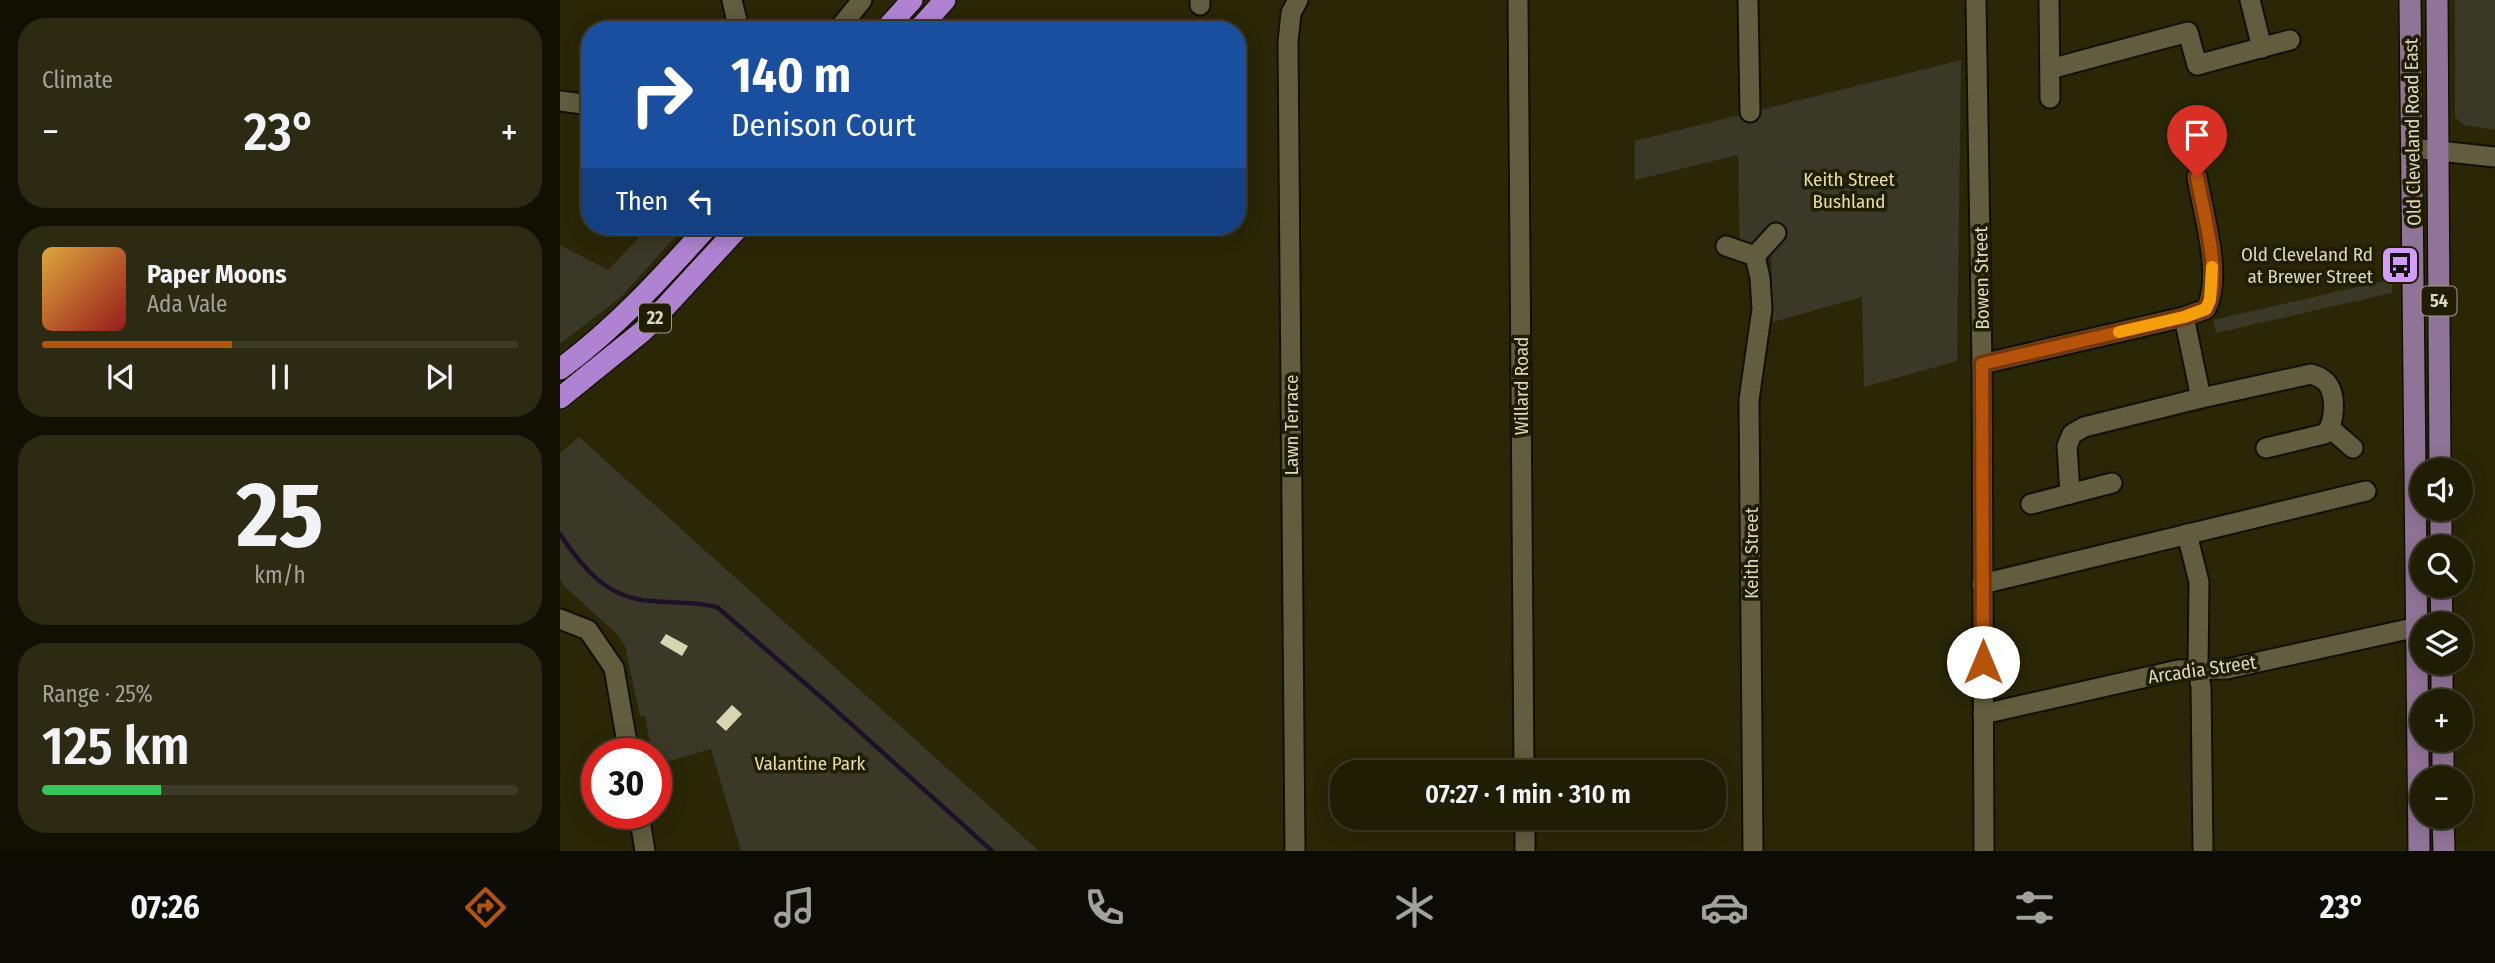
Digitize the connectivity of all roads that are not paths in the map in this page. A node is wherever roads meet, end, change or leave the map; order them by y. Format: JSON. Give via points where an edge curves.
{"nodes":[{"id":1,"x":732,"y":0,"type":"edge"},
{"id":2,"x":862,"y":0,"type":"edge"},
{"id":3,"x":912,"y":0,"type":"edge"},
{"id":4,"x":945,"y":0,"type":"edge"},
{"id":5,"x":1298,"y":0,"type":"edge"},
{"id":6,"x":1518,"y":0,"type":"edge"},
{"id":7,"x":1748,"y":0,"type":"edge"},
{"id":8,"x":1976,"y":0,"type":"edge"},
{"id":9,"x":2049,"y":0,"type":"edge"},
{"id":10,"x":2250,"y":0,"type":"edge"},
{"id":11,"x":2410,"y":0,"type":"edge"},
{"id":12,"x":2437,"y":0,"type":"edge"},
{"id":13,"x":737,"y":21,"type":"edge"},
{"id":14,"x":845,"y":21,"type":"edge"},
{"id":15,"x":893,"y":21,"type":"edge"},
{"id":16,"x":926,"y":21,"type":"edge"},
{"id":17,"x":2290,"y":40,"type":"dead end"},
{"id":18,"x":2262,"y":48,"type":"junction"},
{"id":19,"x":2050,"y":69,"type":"junction"},
{"id":20,"x":2050,"y":98,"type":"dead end"},
{"id":21,"x":560,"y":101,"type":"edge"},
{"id":22,"x":581,"y":104,"type":"edge"},
{"id":23,"x":1750,"y":112,"type":"dead end"},
{"id":24,"x":2412,"y":148,"type":"junction"},
{"id":25,"x":2438,"y":151,"type":"junction"},
{"id":26,"x":2495,"y":157,"type":"edge"},
{"id":27,"x":2197,"y":177,"type":"dead end"},
{"id":28,"x":1776,"y":233,"type":"dead end"},
{"id":29,"x":700,"y":235,"type":"edge"},
{"id":30,"x":732,"y":235,"type":"edge"},
{"id":31,"x":1726,"y":246,"type":"dead end"},
{"id":32,"x":1755,"y":256,"type":"junction"},
{"id":33,"x":2184,"y":317,"type":"junction"},
{"id":34,"x":1982,"y":364,"type":"junction"},
{"id":35,"x":560,"y":369,"type":"edge"},
{"id":36,"x":560,"y":398,"type":"edge"},
{"id":37,"x":2200,"y":398,"type":"junction"},
{"id":38,"x":2330,"y":429,"type":"junction"},
{"id":39,"x":2266,"y":448,"type":"dead end"},
{"id":40,"x":2353,"y":448,"type":"dead end"},
{"id":41,"x":2441,"y":458,"type":"edge"},
{"id":42,"x":2112,"y":483,"type":"dead end"},
{"id":43,"x":2366,"y":491,"type":"dead end"},
{"id":44,"x":2070,"y":494,"type":"junction"},
{"id":45,"x":2031,"y":504,"type":"dead end"},
{"id":46,"x":2187,"y":534,"type":"junction"},
{"id":47,"x":1982,"y":584,"type":"junction"},
{"id":48,"x":2419,"y":612,"type":"edge"},
{"id":49,"x":560,"y":619,"type":"edge"},
{"id":50,"x":2410,"y":628,"type":"edge"},
{"id":51,"x":2198,"y":669,"type":"junction"},
{"id":52,"x":2419,"y":675,"type":"edge"},
{"id":53,"x":1983,"y":714,"type":"junction"},
{"id":54,"x":626,"y":738,"type":"edge"},
{"id":55,"x":1524,"y":760,"type":"edge"},
{"id":56,"x":641,"y":829,"type":"edge"},
{"id":57,"x":2443,"y":829,"type":"edge"},
{"id":58,"x":1525,"y":830,"type":"edge"},
{"id":59,"x":645,"y":851,"type":"edge"},
{"id":60,"x":1295,"y":851,"type":"edge"},
{"id":61,"x":1525,"y":851,"type":"edge"},
{"id":62,"x":1753,"y":851,"type":"edge"},
{"id":63,"x":1984,"y":851,"type":"edge"},
{"id":64,"x":2203,"y":851,"type":"edge"},
{"id":65,"x":2419,"y":851,"type":"edge"},
{"id":66,"x":2444,"y":851,"type":"edge"}],
"edges":[{"from":1,"to":13,"type":"street"},
{"from":2,"to":14,"type":"street"},
{"from":3,"to":15,"type":"highway"},
{"from":4,"to":16,"type":"highway"},
{"from":5,"to":60,"type":"street","name":"Lawn Terrace","via":[[1291,13],[1288,43]]},
{"from":6,"to":55,"type":"street","name":"Willard Road"},
{"from":7,"to":23,"type":"street"},
{"from":8,"to":34,"type":"street","name":"Bowen Street"},
{"from":9,"to":19,"type":"street"},
{"from":10,"to":18,"type":"street"},
{"from":11,"to":24,"type":"main road","name":"Old Cleveland Road East","number":"54"},
{"from":12,"to":25,"type":"main road","name":"Old Cleveland Road East","number":"54"},
{"from":17,"to":18,"type":"street"},
{"from":18,"to":19,"type":"street","via":[[2197,65],[2188,32]]},
{"from":19,"to":20,"type":"street"},
{"from":21,"to":22,"type":"street"},
{"from":24,"to":25,"type":"street"},
{"from":24,"to":48,"type":"main road","name":"Old Cleveland Road East","number":"54"},
{"from":25,"to":26,"type":"street"},
{"from":25,"to":41,"type":"main road","name":"Old Cleveland Road East","number":"54"},
{"from":27,"to":33,"type":"street","via":[[2212,281],[2206,309]]},
{"from":28,"to":32,"type":"street"},
{"from":29,"to":35,"type":"highway","number":"22","via":[[648,293]]},
{"from":30,"to":36,"type":"highway","number":"22","via":[[643,331]]},
{"from":31,"to":32,"type":"street"},
{"from":32,"to":62,"type":"street","name":"Keith Street","via":[[1762,309],[1749,400]]},
{"from":33,"to":34,"type":"street"},
{"from":33,"to":37,"type":"street"},
{"from":34,"to":47,"type":"street","name":"Bowen Street"},
{"from":37,"to":38,"type":"street","via":[[2311,374],[2331,388]]},
{"from":37,"to":44,"type":"street","via":[[2072,434],[2067,446]]},
{"from":38,"to":39,"type":"street"},
{"from":38,"to":40,"type":"street"},
{"from":42,"to":44,"type":"street"},
{"from":43,"to":46,"type":"street"},
{"from":44,"to":45,"type":"street"},
{"from":46,"to":47,"type":"street"},
{"from":46,"to":51,"type":"street","via":[[2200,603]]},
{"from":47,"to":53,"type":"street","name":"Bowen Street"},
{"from":49,"to":54,"type":"street","via":[[588,630],[614,668]]},
{"from":50,"to":51,"type":"street","name":"Arcadia Street","via":[[2227,669]]},
{"from":51,"to":53,"type":"street","name":"Arcadia Street"},
{"from":51,"to":64,"type":"street"},
{"from":52,"to":65,"type":"main road","name":"Old Cleveland Road East","number":"54"},
{"from":53,"to":63,"type":"street","name":"Bowen Street"},
{"from":56,"to":59,"type":"street"},
{"from":57,"to":66,"type":"main road"},
{"from":58,"to":61,"type":"street"}]}
